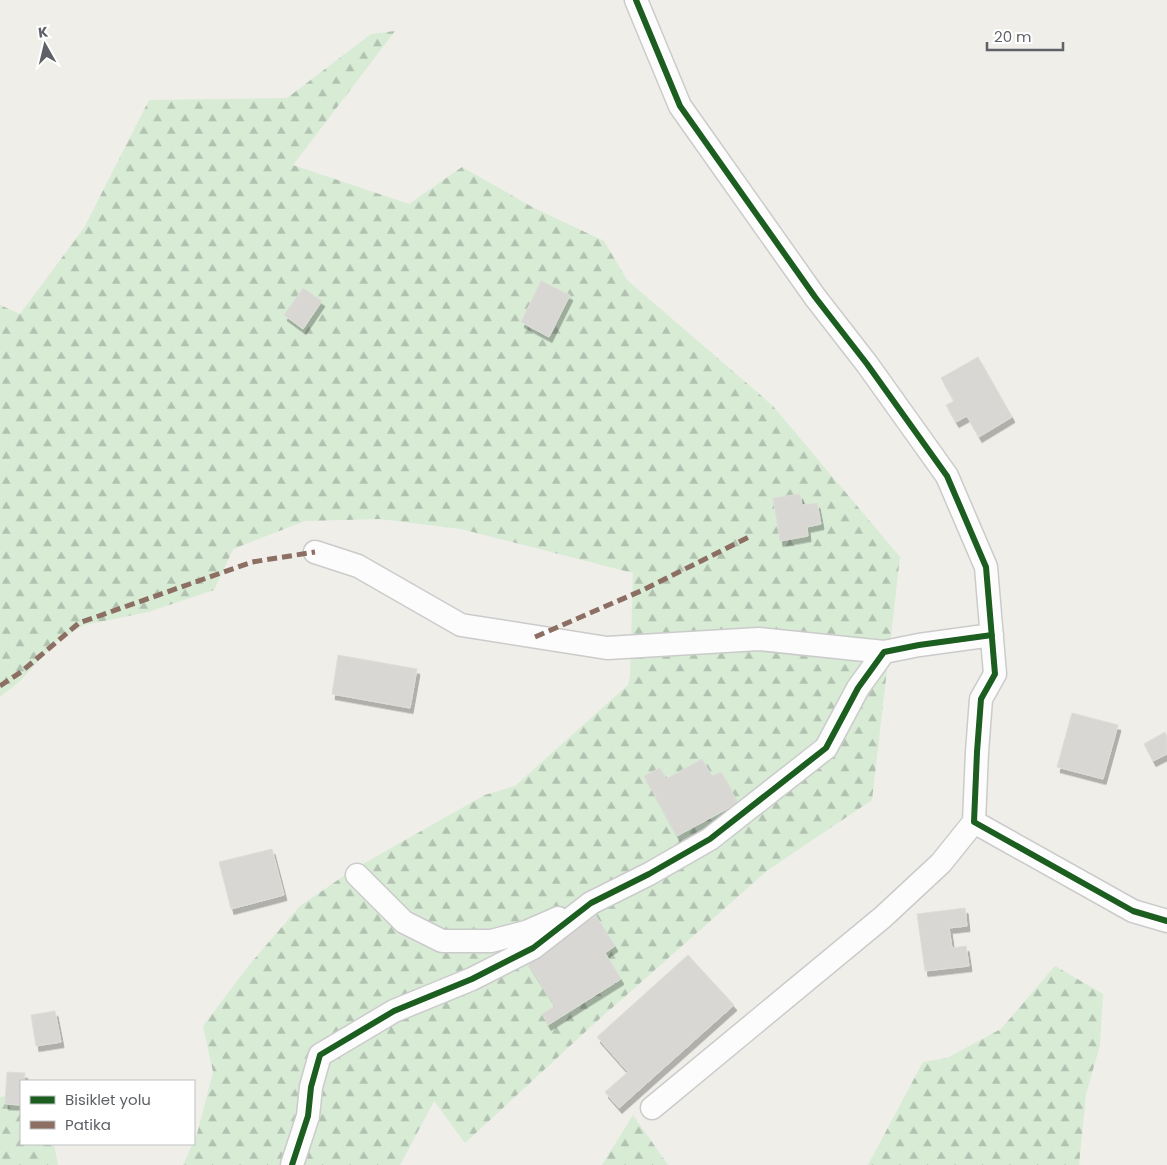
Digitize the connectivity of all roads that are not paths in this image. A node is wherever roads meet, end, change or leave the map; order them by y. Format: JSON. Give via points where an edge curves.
{"nodes":[{"id":1,"x":636,"y":0,"type":"edge"},
{"id":2,"x":314,"y":552,"type":"dead end"},
{"id":3,"x":992,"y":635,"type":"junction"},
{"id":4,"x":884,"y":652,"type":"junction"},
{"id":5,"x":974,"y":822,"type":"junction"},
{"id":6,"x":357,"y":875,"type":"dead end"},
{"id":7,"x":591,"y":903,"type":"junction"},
{"id":8,"x":1167,"y":921,"type":"edge"},
{"id":9,"x":652,"y":1108,"type":"dead end"},
{"id":10,"x":292,"y":1165,"type":"edge"}],
"edges":[{"from":1,"to":3,"type":"street","via":[[680,106],[947,476],[986,567]]},
{"from":2,"to":4,"type":"street","via":[[358,566],[461,625],[607,648],[759,639]]},
{"from":3,"to":4,"type":"street"},
{"from":3,"to":5,"type":"street","via":[[995,674],[981,699]]},
{"from":4,"to":7,"type":"street","via":[[858,688],[826,748],[710,839]]},
{"from":5,"to":8,"type":"street","via":[[1133,911]]},
{"from":5,"to":9,"type":"street","via":[[941,863],[883,917]]},
{"from":6,"to":7,"type":"street","via":[[404,922],[442,941],[491,941],[526,932]]},
{"from":7,"to":10,"type":"street","via":[[533,948],[472,979],[394,1011],[320,1055],[308,1116]]}]}
